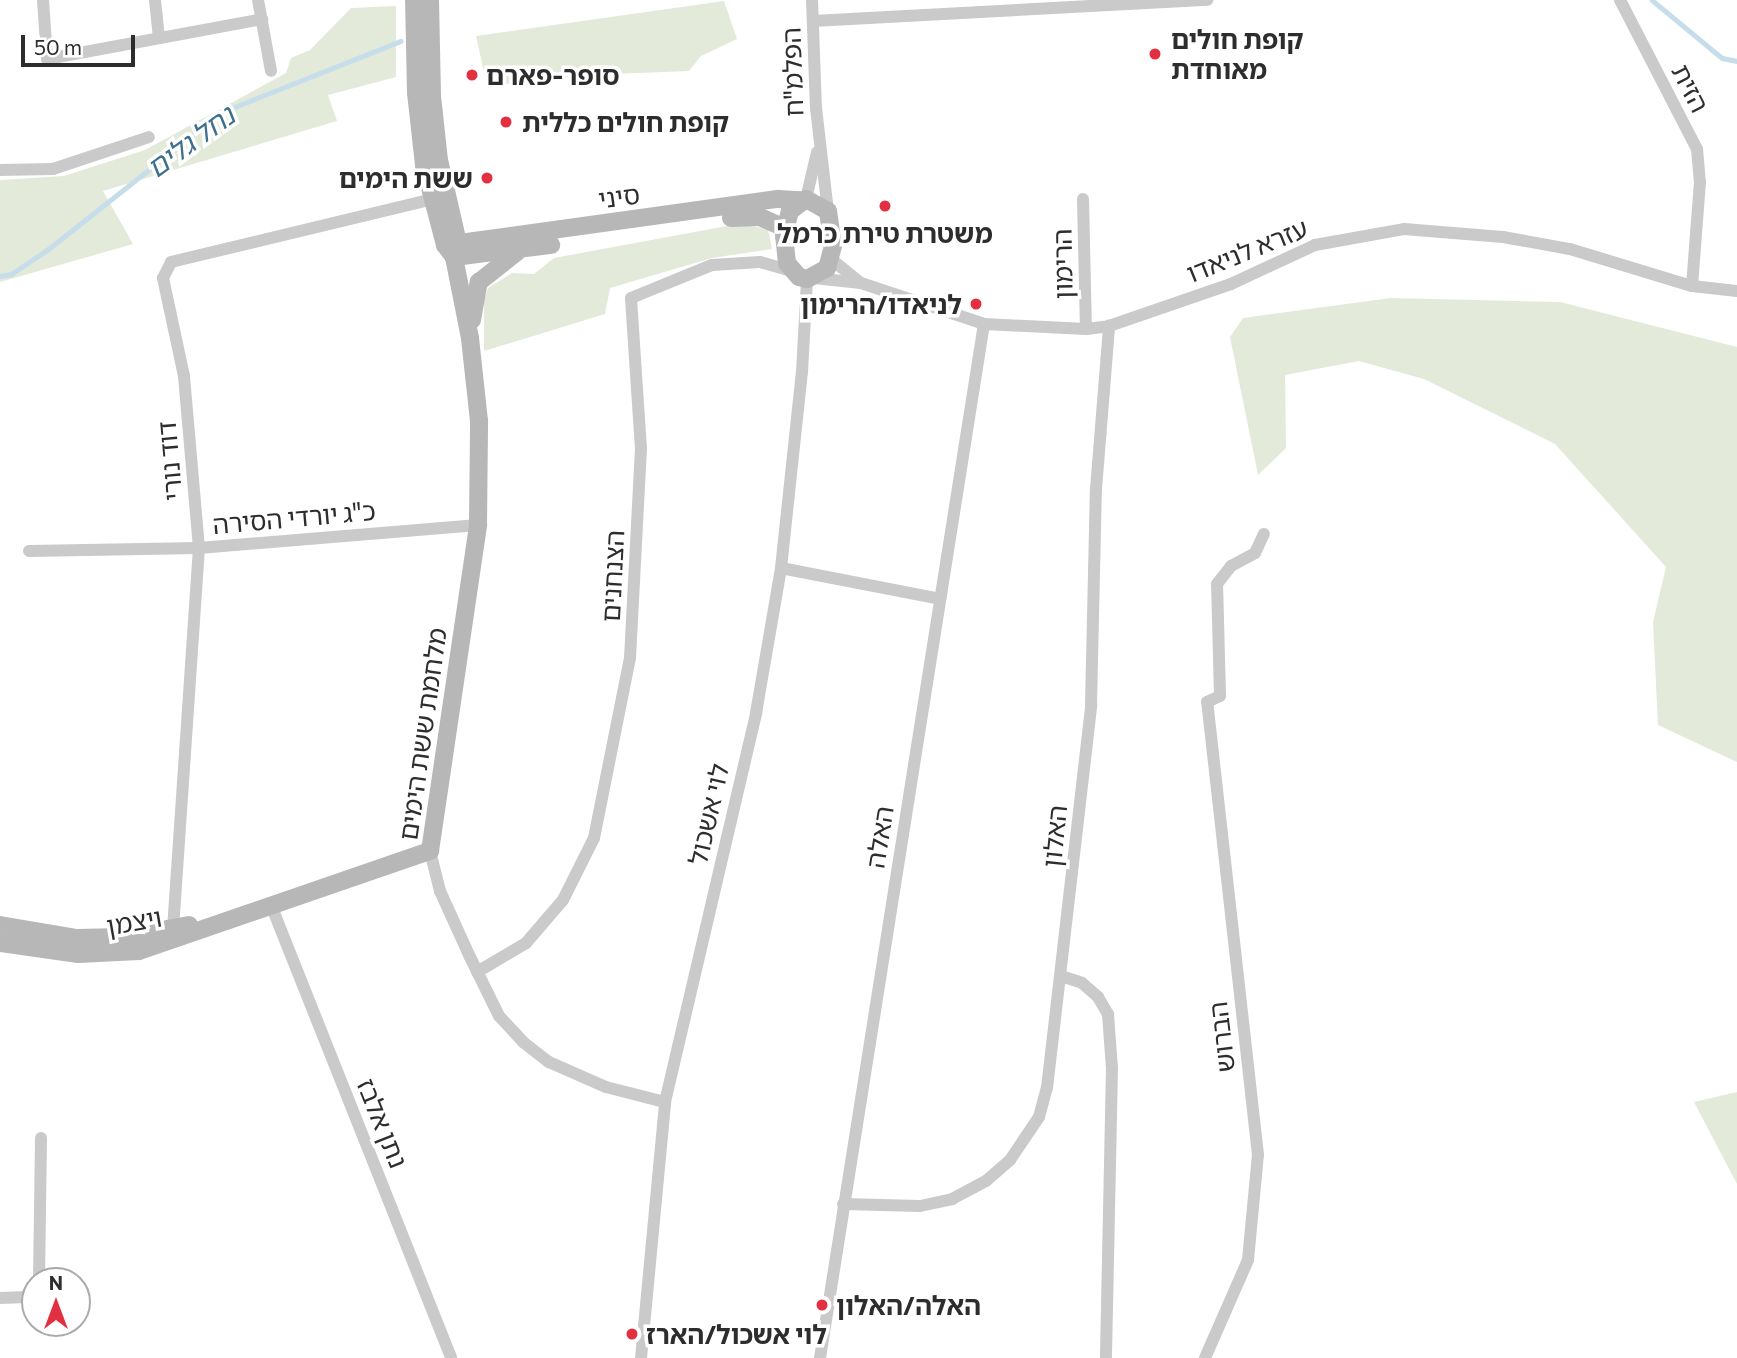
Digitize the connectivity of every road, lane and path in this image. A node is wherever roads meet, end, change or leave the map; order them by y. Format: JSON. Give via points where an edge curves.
{"nodes":[{"id":1,"x":43,"y":0,"type":"edge"},
{"id":2,"x":155,"y":0,"type":"edge"},
{"id":3,"x":258,"y":0,"type":"edge"},
{"id":4,"x":414,"y":0,"type":"edge"},
{"id":5,"x":430,"y":0,"type":"edge"},
{"id":6,"x":813,"y":0,"type":"edge"},
{"id":7,"x":1207,"y":0,"type":"edge"},
{"id":8,"x":1620,"y":0,"type":"edge"},
{"id":9,"x":262,"y":19,"type":"junction"},
{"id":10,"x":813,"y":21,"type":"junction"},
{"id":11,"x":159,"y":38,"type":"junction"},
{"id":12,"x":271,"y":71,"type":"dead end"},
{"id":13,"x":149,"y":137,"type":"dead end"},
{"id":14,"x":819,"y":142,"type":"junction"},
{"id":15,"x":0,"y":170,"type":"edge"},
{"id":16,"x":433,"y":199,"type":"junction"},
{"id":17,"x":1083,"y":199,"type":"dead end"},
{"id":18,"x":803,"y":200,"type":"junction"},
{"id":19,"x":828,"y":211,"type":"junction"},
{"id":20,"x":785,"y":228,"type":"junction"},
{"id":21,"x":452,"y":248,"type":"junction"},
{"id":22,"x":523,"y":249,"type":"junction"},
{"id":23,"x":831,"y":259,"type":"junction"},
{"id":24,"x":804,"y":276,"type":"junction"},
{"id":25,"x":861,"y":283,"type":"junction"},
{"id":26,"x":1692,"y":286,"type":"junction"},
{"id":27,"x":1737,"y":291,"type":"edge"},
{"id":28,"x":984,"y":324,"type":"junction"},
{"id":29,"x":1110,"y":326,"type":"junction"},
{"id":30,"x":1086,"y":329,"type":"junction"},
{"id":31,"x":470,"y":338,"type":"junction"},
{"id":32,"x":478,"y":525,"type":"junction"},
{"id":33,"x":1264,"y":534,"type":"dead end"},
{"id":34,"x":199,"y":548,"type":"junction"},
{"id":35,"x":29,"y":551,"type":"dead end"},
{"id":36,"x":781,"y":568,"type":"junction"},
{"id":37,"x":940,"y":599,"type":"junction"},
{"id":38,"x":430,"y":851,"type":"junction"},
{"id":39,"x":271,"y":905,"type":"junction"},
{"id":40,"x":0,"y":925,"type":"edge"},
{"id":41,"x":173,"y":929,"type":"junction"},
{"id":42,"x":0,"y":943,"type":"edge"},
{"id":43,"x":477,"y":972,"type":"junction"},
{"id":44,"x":1060,"y":976,"type":"junction"},
{"id":45,"x":665,"y":1102,"type":"junction"},
{"id":46,"x":41,"y":1138,"type":"dead end"},
{"id":47,"x":843,"y":1204,"type":"junction"},
{"id":48,"x":39,"y":1267,"type":"edge"},
{"id":49,"x":21,"y":1297,"type":"edge"},
{"id":50,"x":0,"y":1298,"type":"edge"},
{"id":51,"x":454,"y":1357,"type":"edge"},
{"id":52,"x":641,"y":1358,"type":"edge"},
{"id":53,"x":820,"y":1358,"type":"edge"},
{"id":54,"x":1106,"y":1358,"type":"edge"},
{"id":55,"x":1205,"y":1358,"type":"edge"}],
"edges":[{"from":1,"to":11,"type":"street","via":[[47,59]]},
{"from":2,"to":11,"type":"street"},
{"from":3,"to":9,"type":"street"},
{"from":4,"to":16,"type":"street","name":"מלחמת ששת הימים","via":[[418,125]]},
{"from":5,"to":21,"type":"street","name":"מלחמת ששת הימים","via":[[436,135]]},
{"from":6,"to":10,"type":"street","name":"הפלמ\"ח"},
{"from":7,"to":10,"type":"street"},
{"from":8,"to":26,"type":"street","name":"הזית","via":[[1697,149],[1700,182]]},
{"from":9,"to":11,"type":"street"},
{"from":9,"to":12,"type":"street"},
{"from":10,"to":14,"type":"street","name":"הפלמ\"ח"},
{"from":13,"to":15,"type":"street","via":[[53,169]]},
{"from":14,"to":18,"type":"street","name":"הפלמ\"ח"},
{"from":14,"to":19,"type":"street","name":"הפלמ\"ח"},
{"from":16,"to":21,"type":"street","name":"מלחמת ששת הימים"},
{"from":16,"to":34,"type":"street","name":"דוד נורי","via":[[171,262],[163,278],[184,376]]},
{"from":17,"to":30,"type":"street","name":"הרימון"},
{"from":18,"to":19,"type":"street"},
{"from":18,"to":20,"type":"street"},
{"from":18,"to":21,"type":"street","name":"סיני","via":[[778,199]]},
{"from":19,"to":23,"type":"street"},
{"from":20,"to":22,"type":"street","name":"סיני","via":[[760,217],[743,216]]},
{"from":20,"to":24,"type":"street","via":[[785,254]]},
{"from":21,"to":22,"type":"street","name":"סיני"},
{"from":21,"to":31,"type":"street","name":"מלחמת ששת הימים"},
{"from":22,"to":31,"type":"street","via":[[499,262],[480,282]]},
{"from":23,"to":24,"type":"street"},
{"from":23,"to":25,"type":"street","name":"עזרא לניאדו"},
{"from":24,"to":25,"type":"street","name":"עזרא לניאדו"},
{"from":24,"to":36,"type":"street","name":"לוי אשכול","via":[[803,372]]},
{"from":24,"to":43,"type":"street","name":"הצנחנים","via":[[760,262],[712,265],[631,298],[641,449],[630,658],[594,838],[563,900],[526,943]]},
{"from":25,"to":28,"type":"street","name":"עזרא לניאדו"},
{"from":26,"to":27,"type":"street","name":"עזרא לניאדו"},
{"from":26,"to":29,"type":"street","name":"עזרא לניאדו","via":[[1570,249],[1503,237],[1404,229],[1315,245],[1231,284]]},
{"from":28,"to":30,"type":"street","name":"עזרא לניאדו"},
{"from":28,"to":37,"type":"street","name":"האלה"},
{"from":29,"to":30,"type":"street","name":"עזרא לניאדו"},
{"from":29,"to":44,"type":"street","name":"האלון","via":[[1096,489],[1091,705]]},
{"from":31,"to":32,"type":"street","name":"מלחמת ששת הימים","via":[[479,421]]},
{"from":32,"to":34,"type":"street","name":"כ\"ג יורדי הסירה"},
{"from":32,"to":38,"type":"street","name":"מלחמת ששת הימים"},
{"from":33,"to":55,"type":"street","name":"הברוש","via":[[1255,553],[1231,566],[1217,583],[1220,696],[1207,702],[1258,1156],[1248,1260]]},
{"from":34,"to":35,"type":"street","name":"כ\"ג יורדי הסירה"},
{"from":34,"to":41,"type":"street","name":"דוד נורי"},
{"from":36,"to":37,"type":"street"},
{"from":36,"to":45,"type":"street","name":"לוי אשכול","via":[[756,713]]},
{"from":37,"to":47,"type":"street","name":"האלה"},
{"from":38,"to":39,"type":"street","name":"ויצמן"},
{"from":38,"to":43,"type":"street","name":"מלחמת ששת הימים","via":[[440,891]]},
{"from":39,"to":41,"type":"street","name":"ויצמן"},
{"from":39,"to":42,"type":"street","name":"ויצמן","via":[[181,939],[128,953],[78,954]]},
{"from":39,"to":51,"type":"street","name":"נתן אלבז"},
{"from":40,"to":41,"type":"street","name":"ויצמן","via":[[77,938]]},
{"from":43,"to":45,"type":"street","name":"מלחמת ששת הימים","via":[[499,1016],[549,1062],[606,1087]]},
{"from":44,"to":47,"type":"street","name":"האלון","via":[[1039,1117],[1010,1160],[986,1181],[952,1199],[920,1206]]},
{"from":44,"to":54,"type":"street","via":[[1082,983],[1108,1014],[1112,1068]]},
{"from":45,"to":52,"type":"street","name":"לוי אשכול"},
{"from":46,"to":48,"type":"street"},
{"from":47,"to":53,"type":"street","name":"האלה"},
{"from":49,"to":50,"type":"street"}]}
